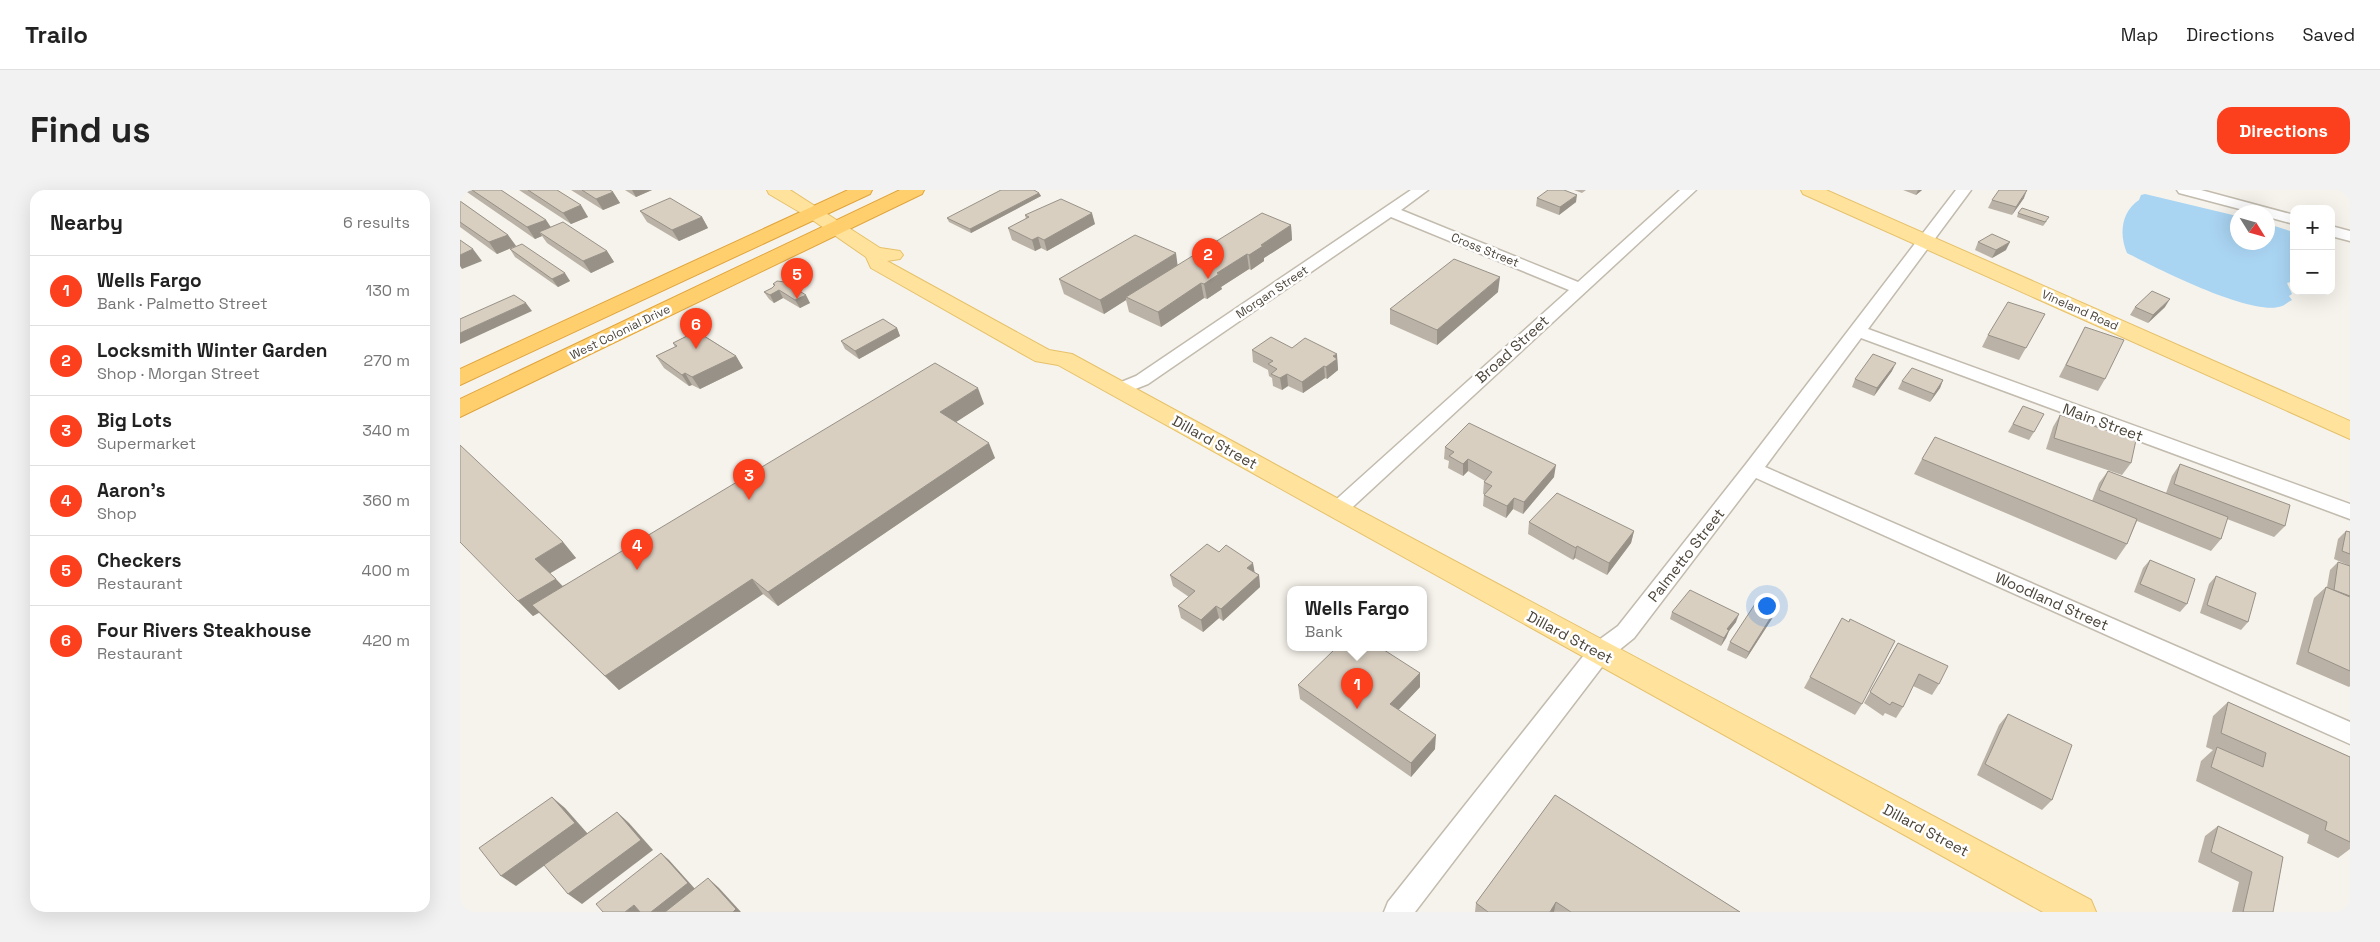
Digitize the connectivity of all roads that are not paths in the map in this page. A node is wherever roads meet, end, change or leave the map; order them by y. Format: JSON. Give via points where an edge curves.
{"nodes":[{"id":1,"x":776,"y":190,"type":"edge"},
{"id":2,"x":863,"y":190,"type":"edge"},
{"id":3,"x":915,"y":190,"type":"edge"},
{"id":4,"x":1421,"y":190,"type":"edge"},
{"id":5,"x":1689,"y":190,"type":"edge"},
{"id":6,"x":1810,"y":190,"type":"edge"},
{"id":7,"x":1964,"y":190,"type":"edge"},
{"id":8,"x":2184,"y":190,"type":"edge"},
{"id":9,"x":2238,"y":205,"type":"edge"},
{"id":10,"x":1390,"y":211,"type":"junction"},
{"id":11,"x":815,"y":213,"type":"junction"},
{"id":12,"x":2275,"y":215,"type":"edge"},
{"id":13,"x":2290,"y":219,"type":"edge"},
{"id":14,"x":835,"y":229,"type":"junction"},
{"id":15,"x":2335,"y":232,"type":"edge"},
{"id":16,"x":2350,"y":236,"type":"edge"},
{"id":17,"x":1925,"y":241,"type":"junction"},
{"id":18,"x":1580,"y":288,"type":"junction"},
{"id":19,"x":1857,"y":331,"type":"junction"},
{"id":20,"x":460,"y":378,"type":"edge"},
{"id":21,"x":1120,"y":389,"type":"junction"},
{"id":22,"x":460,"y":409,"type":"edge"},
{"id":23,"x":2350,"y":431,"type":"edge"},
{"id":24,"x":1753,"y":469,"type":"junction"},
{"id":25,"x":1336,"y":510,"type":"junction"},
{"id":26,"x":2350,"y":512,"type":"edge"},
{"id":27,"x":1600,"y":652,"type":"junction"},
{"id":28,"x":2350,"y":733,"type":"edge"},
{"id":29,"x":1398,"y":912,"type":"edge"},
{"id":30,"x":2078,"y":912,"type":"edge"}],
"edges":[{"from":1,"to":11,"type":"main road","name":"Dillard Street"},
{"from":2,"to":11,"type":"highway","name":"West Colonial Drive"},
{"from":3,"to":14,"type":"highway","name":"West Colonial Drive"},
{"from":4,"to":10,"type":"street","name":"Morgan Street"},
{"from":5,"to":18,"type":"street","name":"Broad Street"},
{"from":6,"to":17,"type":"main road","name":"Vineland Road"},
{"from":7,"to":17,"type":"street","name":"Palmetto Street"},
{"from":8,"to":9,"type":"street"},
{"from":10,"to":18,"type":"street","name":"Cross Street"},
{"from":10,"to":21,"type":"street","name":"Morgan Street","via":[[1142,380]]},
{"from":11,"to":14,"type":"main road","name":"Dillard Street"},
{"from":11,"to":20,"type":"highway","name":"West Colonial Drive"},
{"from":12,"to":13,"type":"street"},
{"from":14,"to":21,"type":"main road","name":"Dillard Street","via":[[875,254],[878,264],[944,302],[1043,356],[1064,358]]},
{"from":14,"to":22,"type":"highway","name":"West Colonial Drive"},
{"from":15,"to":16,"type":"street"},
{"from":17,"to":19,"type":"street","name":"Palmetto Street"},
{"from":17,"to":23,"type":"main road","name":"Vineland Road"},
{"from":18,"to":25,"type":"street","name":"Broad Street"},
{"from":19,"to":24,"type":"street","name":"Palmetto Street"},
{"from":19,"to":26,"type":"street","name":"Main Street"},
{"from":21,"to":25,"type":"main road","name":"Dillard Street"},
{"from":24,"to":27,"type":"street","name":"Palmetto Street","via":[[1626,632]]},
{"from":24,"to":28,"type":"street","name":"Woodland Street"},
{"from":25,"to":27,"type":"main road","name":"Dillard Street"},
{"from":27,"to":29,"type":"street","name":"Palmetto Street"},
{"from":27,"to":30,"type":"main road","name":"Dillard Street"}]}
